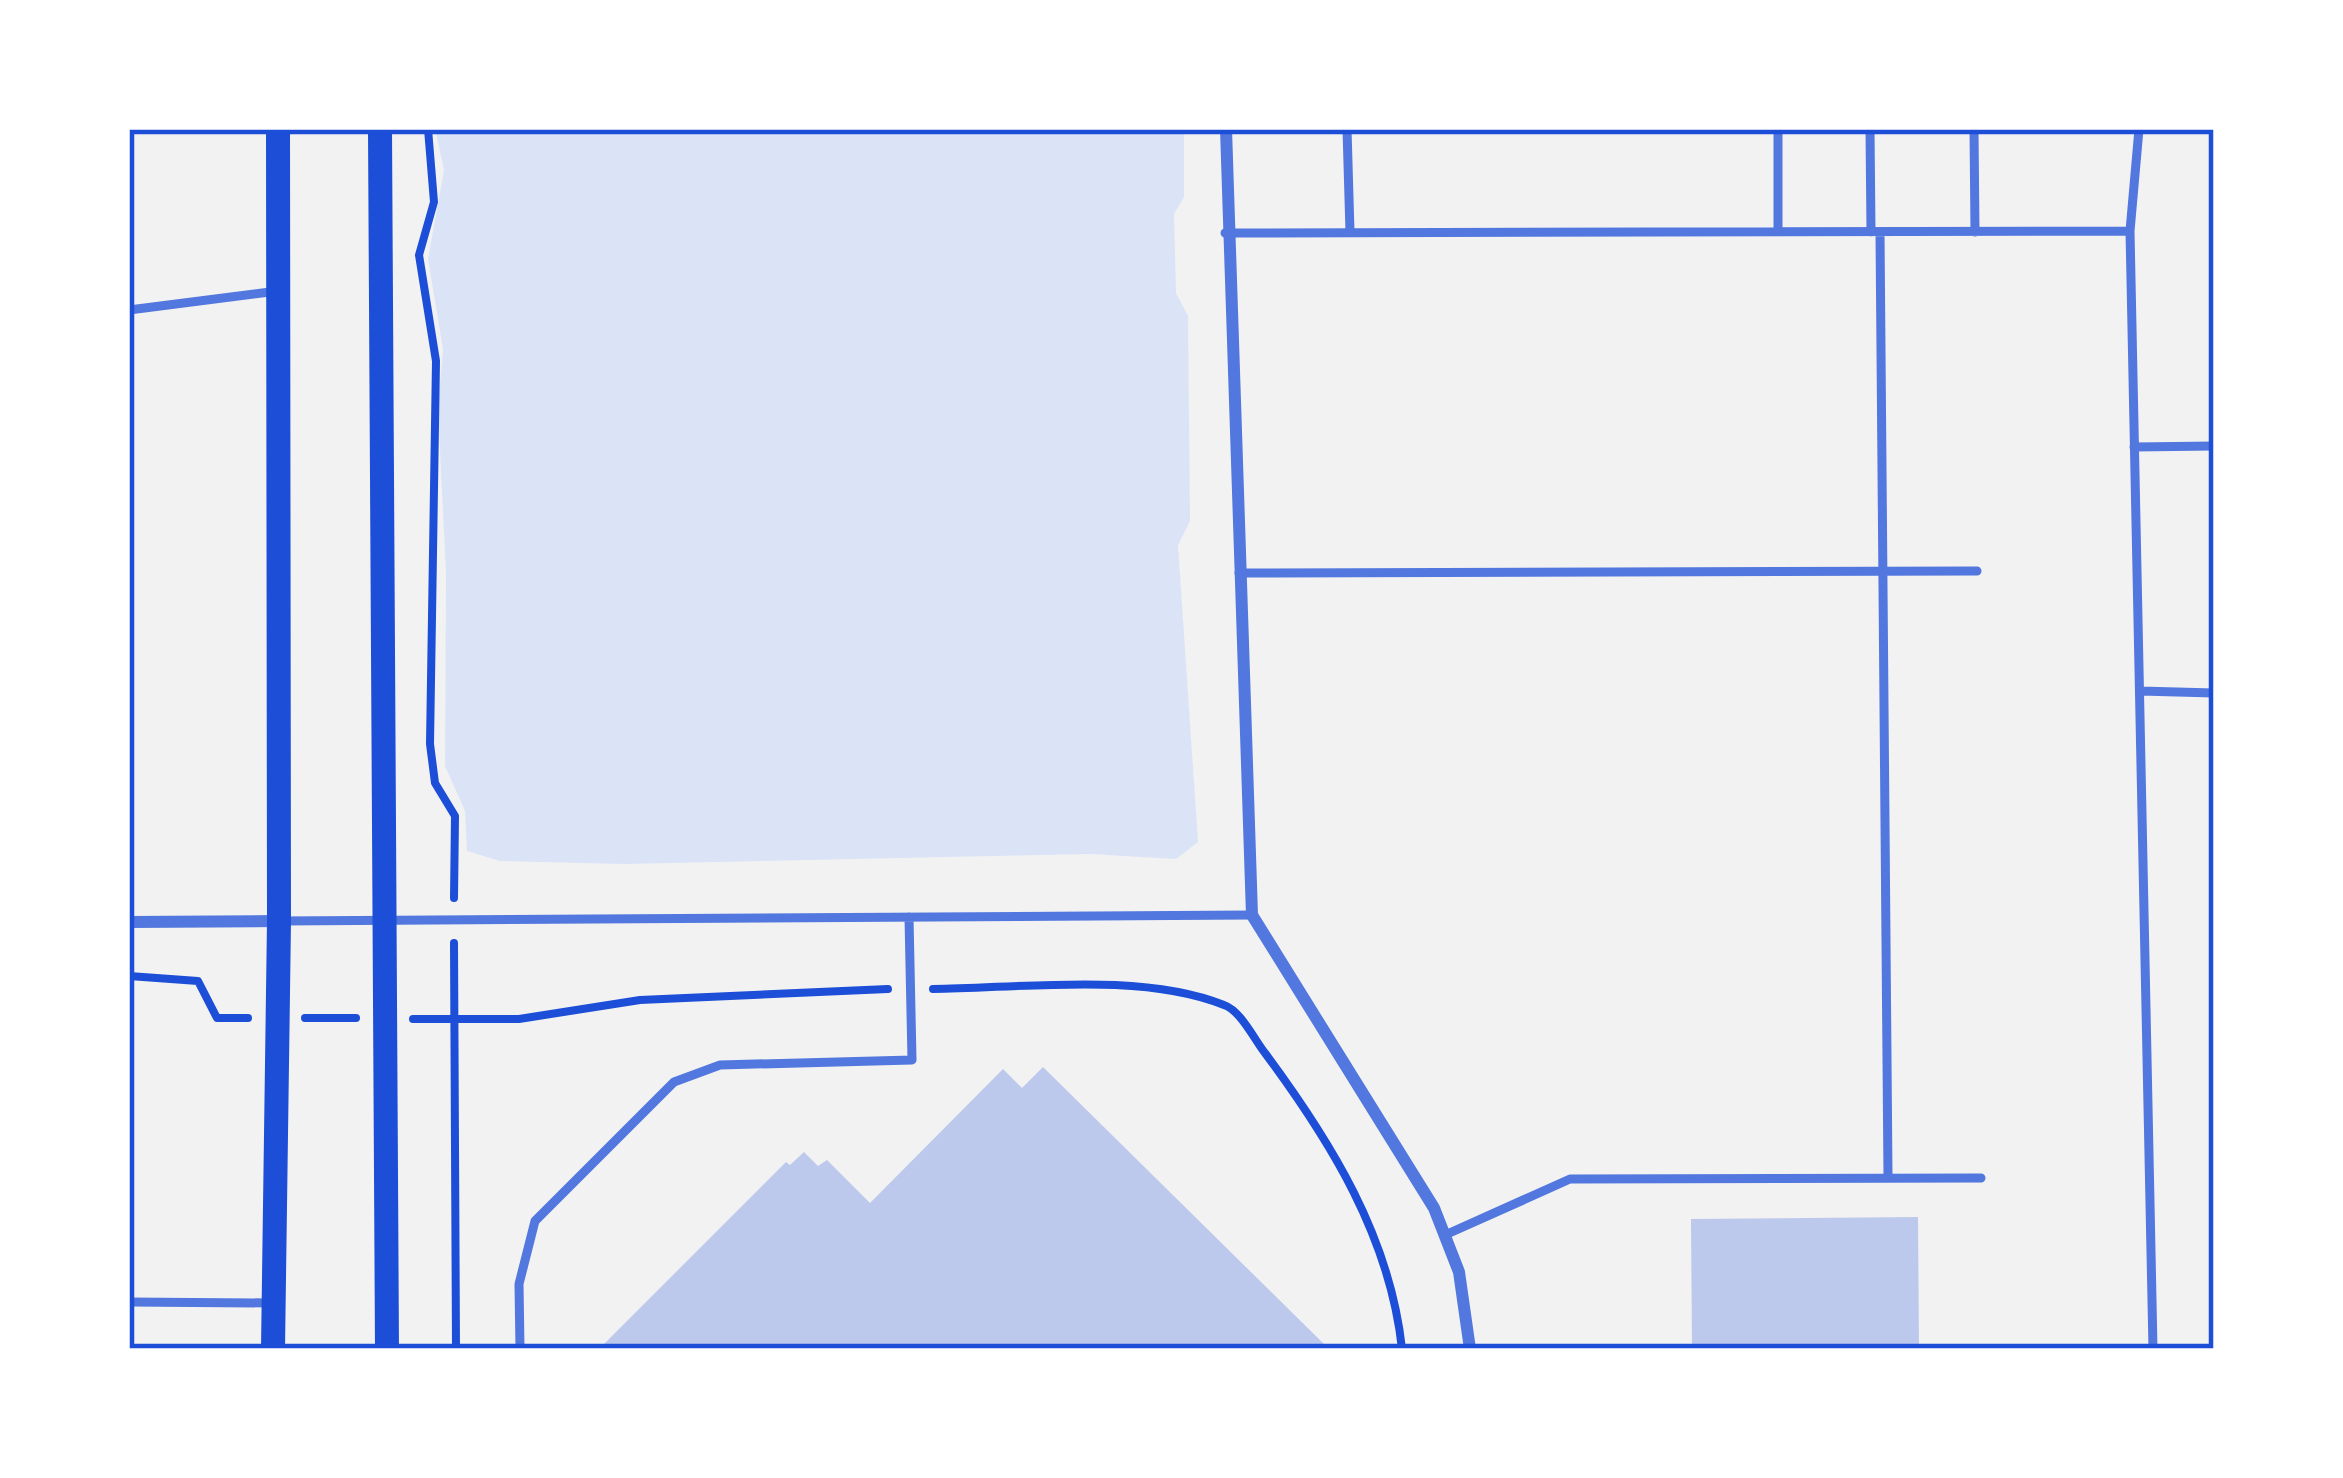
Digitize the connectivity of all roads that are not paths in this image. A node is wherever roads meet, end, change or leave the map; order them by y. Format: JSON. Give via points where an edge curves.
{"nodes":[{"id":1,"x":278,"y":129,"type":"edge"},
{"id":2,"x":380,"y":129,"type":"edge"},
{"id":3,"x":1226,"y":129,"type":"edge"},
{"id":4,"x":1347,"y":129,"type":"edge"},
{"id":5,"x":1778,"y":129,"type":"edge"},
{"id":6,"x":1870,"y":129,"type":"edge"},
{"id":7,"x":1974,"y":129,"type":"edge"},
{"id":8,"x":2139,"y":129,"type":"edge"},
{"id":9,"x":2130,"y":231,"type":"junction"},
{"id":10,"x":1350,"y":232,"type":"junction"},
{"id":11,"x":1778,"y":232,"type":"junction"},
{"id":12,"x":1876,"y":232,"type":"junction"},
{"id":13,"x":1975,"y":232,"type":"junction"},
{"id":14,"x":1226,"y":233,"type":"junction"},
{"id":15,"x":278,"y":291,"type":"junction"},
{"id":16,"x":129,"y":310,"type":"edge"},
{"id":17,"x":2214,"y":446,"type":"edge"},
{"id":18,"x":2134,"y":447,"type":"junction"},
{"id":19,"x":1882,"y":571,"type":"junction"},
{"id":20,"x":1977,"y":571,"type":"dead end"},
{"id":21,"x":1239,"y":574,"type":"junction"},
{"id":22,"x":2140,"y":691,"type":"junction"},
{"id":23,"x":2214,"y":693,"type":"edge"},
{"id":24,"x":1252,"y":915,"type":"junction"},
{"id":25,"x":909,"y":917,"type":"junction"},
{"id":26,"x":386,"y":920,"type":"junction"},
{"id":27,"x":279,"y":921,"type":"junction"},
{"id":28,"x":129,"y":922,"type":"edge"},
{"id":29,"x":1888,"y":1177,"type":"junction"},
{"id":30,"x":1981,"y":1178,"type":"dead end"},
{"id":31,"x":1444,"y":1235,"type":"junction"},
{"id":32,"x":129,"y":1303,"type":"edge"},
{"id":33,"x":273,"y":1303,"type":"junction"},
{"id":34,"x":272,"y":1349,"type":"edge"},
{"id":35,"x":387,"y":1349,"type":"edge"},
{"id":36,"x":520,"y":1349,"type":"edge"},
{"id":37,"x":1470,"y":1349,"type":"edge"},
{"id":38,"x":2153,"y":1349,"type":"edge"}],
"edges":[{"from":1,"to":15,"type":"main road"},
{"from":2,"to":26,"type":"main road"},
{"from":3,"to":14,"type":"street"},
{"from":4,"to":10,"type":"lane"},
{"from":5,"to":11,"type":"lane"},
{"from":6,"to":12,"type":"lane"},
{"from":7,"to":13,"type":"lane"},
{"from":8,"to":9,"type":"lane"},
{"from":9,"to":13,"type":"lane"},
{"from":9,"to":18,"type":"lane"},
{"from":10,"to":11,"type":"lane"},
{"from":10,"to":14,"type":"lane"},
{"from":11,"to":12,"type":"lane"},
{"from":12,"to":13,"type":"lane"},
{"from":12,"to":19,"type":"lane"},
{"from":14,"to":21,"type":"street"},
{"from":15,"to":16,"type":"lane"},
{"from":15,"to":27,"type":"main road"},
{"from":17,"to":18,"type":"lane"},
{"from":18,"to":22,"type":"lane"},
{"from":19,"to":20,"type":"lane"},
{"from":19,"to":21,"type":"lane"},
{"from":19,"to":29,"type":"lane"},
{"from":21,"to":24,"type":"street"},
{"from":22,"to":23,"type":"lane"},
{"from":22,"to":38,"type":"lane"},
{"from":24,"to":25,"type":"lane"},
{"from":24,"to":31,"type":"street","via":[[1388,1129]]},
{"from":25,"to":26,"type":"lane"},
{"from":25,"to":36,"type":"lane","via":[[912,1060],[720,1065],[674,1082],[535,1221],[519,1284]]},
{"from":26,"to":27,"type":"lane"},
{"from":26,"to":35,"type":"main road"},
{"from":27,"to":28,"type":"street"},
{"from":27,"to":33,"type":"main road"},
{"from":29,"to":30,"type":"lane"},
{"from":29,"to":31,"type":"lane","via":[[1570,1179]]},
{"from":31,"to":37,"type":"street","via":[[1459,1272]]},
{"from":32,"to":33,"type":"lane"},
{"from":33,"to":34,"type":"main road"}]}
